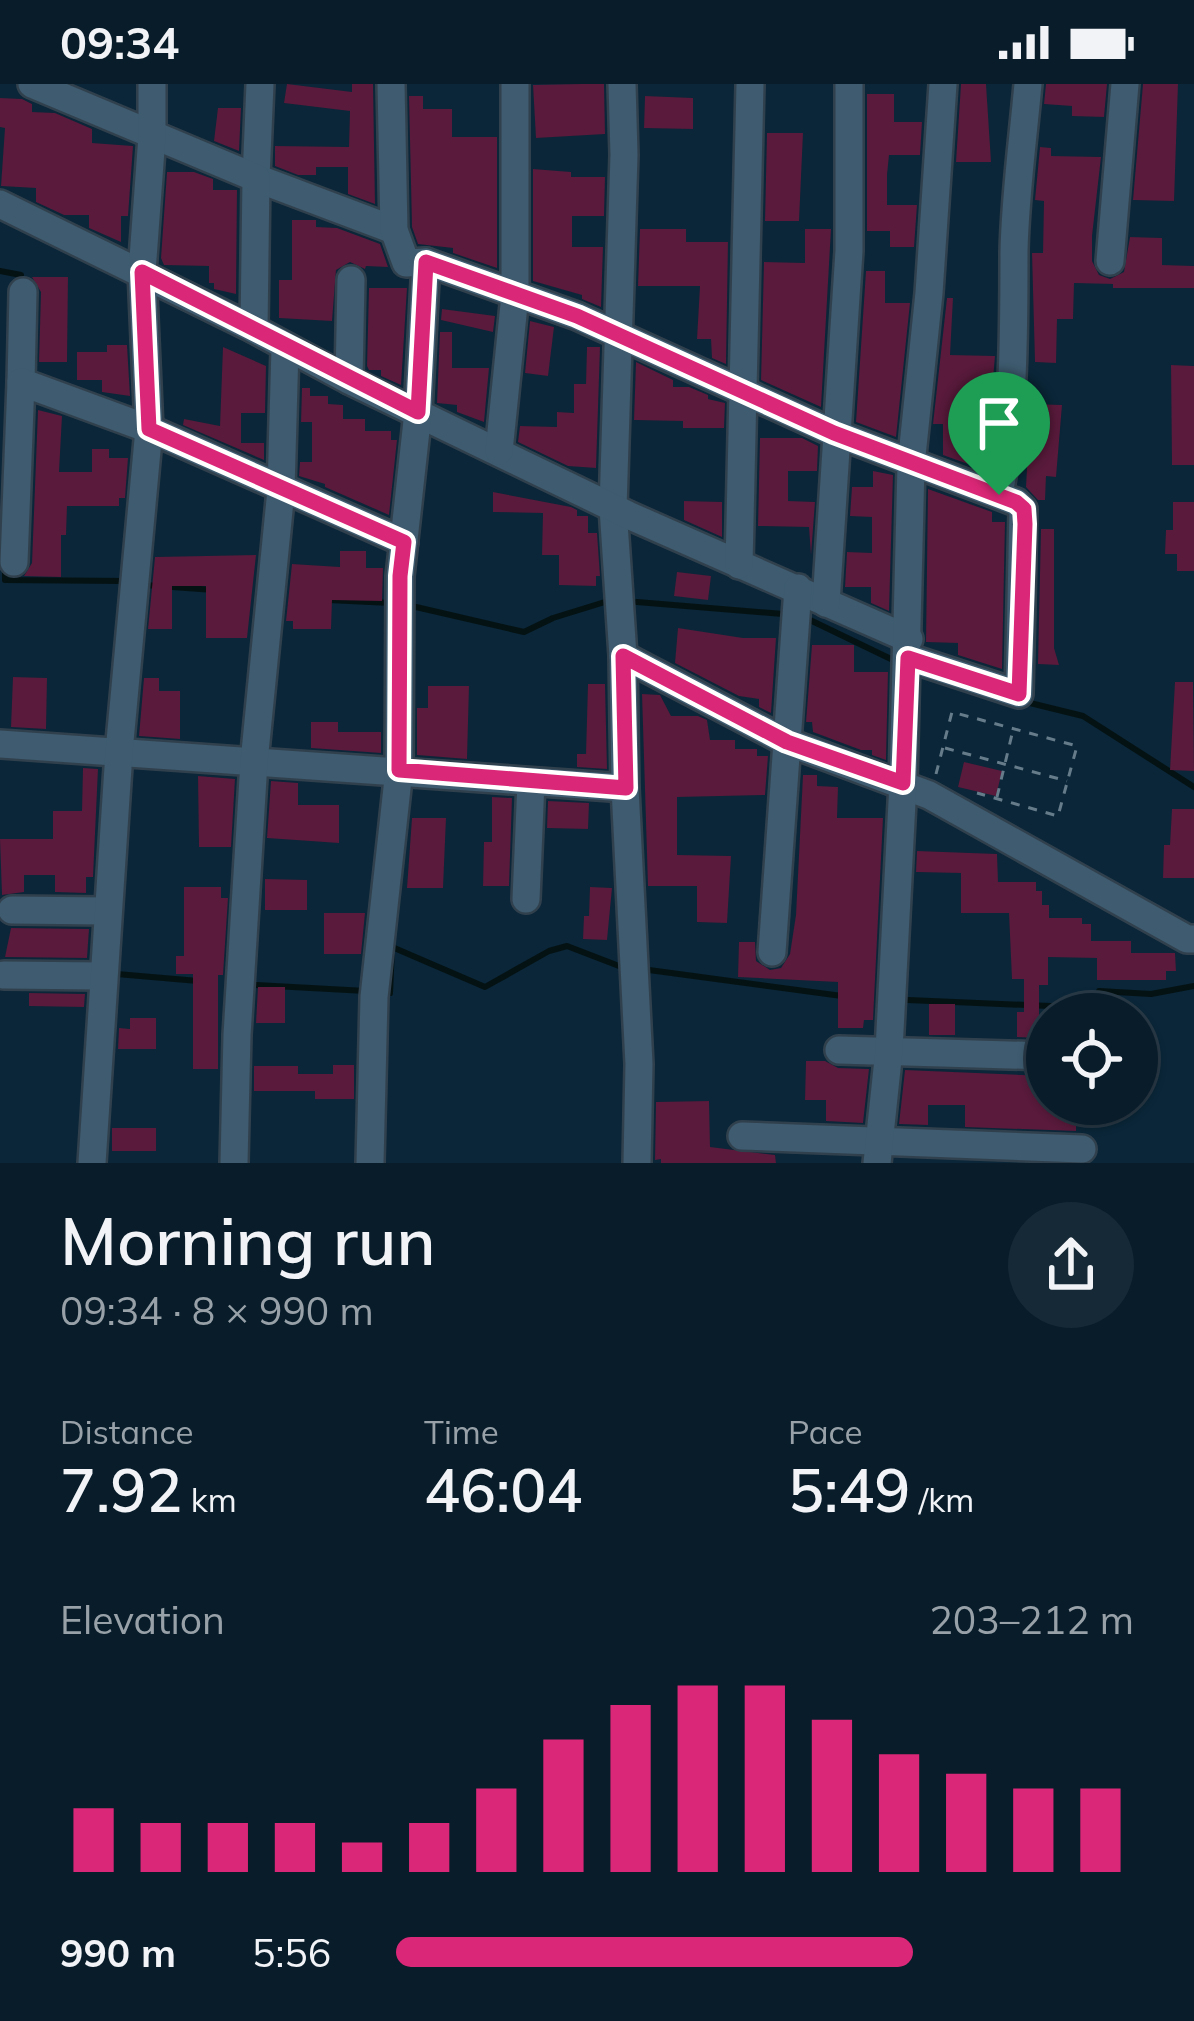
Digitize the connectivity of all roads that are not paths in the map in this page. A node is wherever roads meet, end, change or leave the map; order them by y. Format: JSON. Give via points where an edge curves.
{"nodes":[{"id":1,"x":32,"y":84,"type":"edge"},
{"id":2,"x":152,"y":84,"type":"edge"},
{"id":3,"x":260,"y":84,"type":"edge"},
{"id":4,"x":391,"y":84,"type":"edge"},
{"id":5,"x":515,"y":84,"type":"edge"},
{"id":6,"x":622,"y":84,"type":"edge"},
{"id":7,"x":750,"y":84,"type":"edge"},
{"id":8,"x":849,"y":84,"type":"edge"},
{"id":9,"x":943,"y":84,"type":"edge"},
{"id":10,"x":1028,"y":84,"type":"edge"},
{"id":11,"x":1126,"y":84,"type":"edge"},
{"id":12,"x":152,"y":136,"type":"junction"},
{"id":13,"x":256,"y":178,"type":"junction"},
{"id":14,"x":0,"y":204,"type":"edge"},
{"id":15,"x":394,"y":230,"type":"junction"},
{"id":16,"x":1110,"y":261,"type":"dead end"},
{"id":17,"x":426,"y":262,"type":"junction"},
{"id":18,"x":142,"y":272,"type":"junction"},
{"id":19,"x":351,"y":280,"type":"dead end"},
{"id":20,"x":23,"y":292,"type":"dead end"},
{"id":21,"x":515,"y":295,"type":"junction"},
{"id":22,"x":254,"y":329,"type":"junction"},
{"id":23,"x":619,"y":336,"type":"junction"},
{"id":24,"x":285,"y":348,"type":"junction"},
{"id":25,"x":349,"y":380,"type":"junction"},
{"id":26,"x":21,"y":382,"type":"junction"},
{"id":27,"x":743,"y":392,"type":"junction"},
{"id":28,"x":418,"y":412,"type":"junction"},
{"id":29,"x":149,"y":429,"type":"junction"},
{"id":30,"x":834,"y":433,"type":"junction"},
{"id":31,"x":499,"y":451,"type":"junction"},
{"id":32,"x":911,"y":465,"type":"junction"},
{"id":33,"x":281,"y":490,"type":"junction"},
{"id":34,"x":999,"y":495,"type":"junction"},
{"id":35,"x":613,"y":508,"type":"junction"},
{"id":36,"x":404,"y":542,"type":"junction"},
{"id":37,"x":14,"y":562,"type":"dead end"},
{"id":38,"x":739,"y":565,"type":"junction"},
{"id":39,"x":798,"y":588,"type":"junction"},
{"id":40,"x":826,"y":603,"type":"junction"},
{"id":41,"x":909,"y":648,"type":"junction"},
{"id":42,"x":623,"y":656,"type":"junction"},
{"id":43,"x":787,"y":742,"type":"junction"},
{"id":44,"x":0,"y":744,"type":"edge"},
{"id":45,"x":119,"y":752,"type":"junction"},
{"id":46,"x":254,"y":763,"type":"junction"},
{"id":47,"x":399,"y":770,"type":"junction"},
{"id":48,"x":531,"y":782,"type":"junction"},
{"id":49,"x":903,"y":783,"type":"junction"},
{"id":50,"x":626,"y":788,"type":"junction"},
{"id":51,"x":526,"y":898,"type":"dead end"},
{"id":52,"x":12,"y":910,"type":"dead end"},
{"id":53,"x":107,"y":910,"type":"junction"},
{"id":54,"x":1192,"y":940,"type":"edge"},
{"id":55,"x":772,"y":952,"type":"dead end"},
{"id":56,"x":4,"y":975,"type":"dead end"},
{"id":57,"x":101,"y":976,"type":"junction"},
{"id":58,"x":839,"y":1050,"type":"dead end"},
{"id":59,"x":889,"y":1050,"type":"junction"},
{"id":60,"x":1026,"y":1055,"type":"edge"},
{"id":61,"x":742,"y":1136,"type":"dead end"},
{"id":62,"x":1082,"y":1150,"type":"dead end"},
{"id":63,"x":878,"y":1152,"type":"edge"},
{"id":64,"x":92,"y":1163,"type":"edge"},
{"id":65,"x":235,"y":1163,"type":"edge"},
{"id":66,"x":370,"y":1163,"type":"edge"},
{"id":67,"x":637,"y":1163,"type":"edge"}],
"edges":[{"from":1,"to":12,"type":"street"},
{"from":2,"to":12,"type":"street"},
{"from":3,"to":13,"type":"street"},
{"from":4,"to":15,"type":"street"},
{"from":5,"to":21,"type":"street"},
{"from":6,"to":23,"type":"street"},
{"from":7,"to":27,"type":"street"},
{"from":8,"to":30,"type":"street","via":[[849,251]]},
{"from":9,"to":32,"type":"street"},
{"from":10,"to":34,"type":"street","via":[[1009,440]]},
{"from":11,"to":16,"type":"street"},
{"from":12,"to":13,"type":"street"},
{"from":12,"to":18,"type":"street"},
{"from":13,"to":15,"type":"street"},
{"from":13,"to":22,"type":"street"},
{"from":14,"to":18,"type":"street"},
{"from":15,"to":17,"type":"street","via":[[406,262]]},
{"from":17,"to":21,"type":"street"},
{"from":17,"to":28,"type":"street"},
{"from":18,"to":22,"type":"street"},
{"from":18,"to":29,"type":"street"},
{"from":19,"to":25,"type":"street"},
{"from":20,"to":26,"type":"street"},
{"from":21,"to":23,"type":"street"},
{"from":21,"to":31,"type":"street"},
{"from":22,"to":24,"type":"street"},
{"from":23,"to":27,"type":"street"},
{"from":23,"to":35,"type":"street"},
{"from":24,"to":25,"type":"street"},
{"from":24,"to":33,"type":"street"},
{"from":25,"to":28,"type":"street"},
{"from":26,"to":29,"type":"street"},
{"from":26,"to":37,"type":"street"},
{"from":27,"to":30,"type":"street"},
{"from":27,"to":38,"type":"street"},
{"from":28,"to":31,"type":"street"},
{"from":28,"to":36,"type":"street"},
{"from":29,"to":33,"type":"street"},
{"from":29,"to":45,"type":"street"},
{"from":30,"to":32,"type":"street"},
{"from":30,"to":40,"type":"street"},
{"from":31,"to":35,"type":"street"},
{"from":32,"to":34,"type":"street"},
{"from":32,"to":41,"type":"street"},
{"from":33,"to":36,"type":"street"},
{"from":33,"to":46,"type":"street"},
{"from":34,"to":41,"type":"street","via":[[1024,509],[1019,694]]},
{"from":35,"to":38,"type":"street"},
{"from":35,"to":42,"type":"street"},
{"from":36,"to":47,"type":"street"},
{"from":38,"to":39,"type":"street"},
{"from":39,"to":40,"type":"street"},
{"from":39,"to":43,"type":"street"},
{"from":40,"to":41,"type":"street"},
{"from":41,"to":49,"type":"street"},
{"from":42,"to":43,"type":"street"},
{"from":42,"to":50,"type":"street"},
{"from":43,"to":49,"type":"street"},
{"from":43,"to":55,"type":"street"},
{"from":44,"to":45,"type":"street"},
{"from":45,"to":46,"type":"street"},
{"from":45,"to":53,"type":"street"},
{"from":46,"to":47,"type":"street"},
{"from":46,"to":65,"type":"street"},
{"from":47,"to":48,"type":"street"},
{"from":47,"to":66,"type":"street","via":[[374,997]]},
{"from":48,"to":50,"type":"street"},
{"from":48,"to":51,"type":"street"},
{"from":49,"to":54,"type":"street"},
{"from":49,"to":59,"type":"street"},
{"from":50,"to":67,"type":"street"},
{"from":52,"to":53,"type":"street"},
{"from":53,"to":57,"type":"street"},
{"from":56,"to":57,"type":"street"},
{"from":57,"to":64,"type":"street"},
{"from":58,"to":59,"type":"street"},
{"from":59,"to":60,"type":"street"},
{"from":59,"to":63,"type":"street"},
{"from":61,"to":63,"type":"street"},
{"from":62,"to":63,"type":"street"}]}
